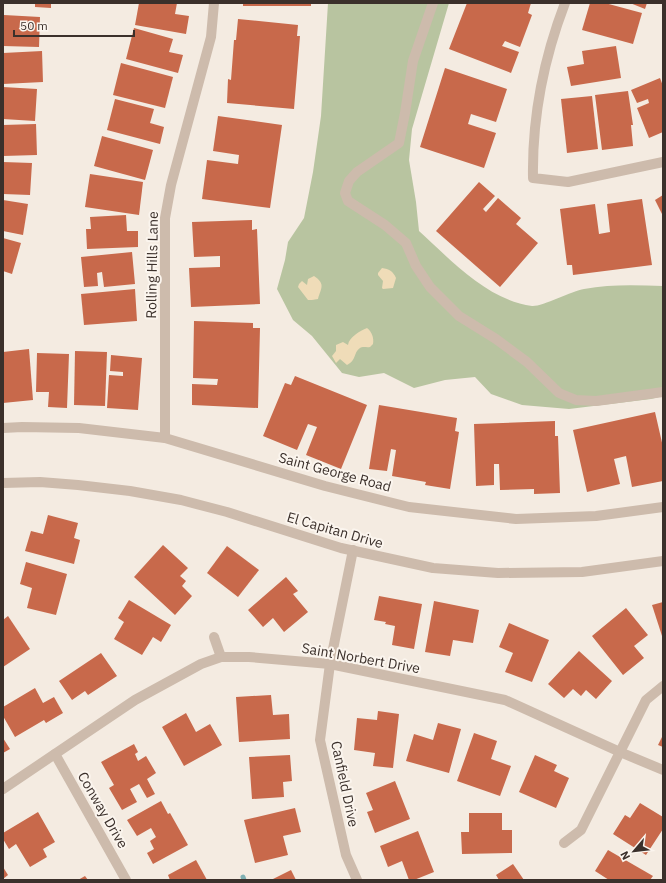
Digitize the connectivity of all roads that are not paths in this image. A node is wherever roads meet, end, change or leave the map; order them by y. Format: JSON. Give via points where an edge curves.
{"nodes":[{"id":1,"x":214,"y":3,"type":"edge"},
{"id":2,"x":433,"y":3,"type":"edge"},
{"id":3,"x":566,"y":3,"type":"edge"},
{"id":4,"x":663,"y":162,"type":"edge"},
{"id":5,"x":663,"y":392,"type":"edge"},
{"id":6,"x":3,"y":428,"type":"edge"},
{"id":7,"x":165,"y":438,"type":"junction"},
{"id":8,"x":3,"y":483,"type":"edge"},
{"id":9,"x":663,"y":507,"type":"edge"},
{"id":10,"x":353,"y":550,"type":"junction"},
{"id":11,"x":663,"y":560,"type":"edge"},
{"id":12,"x":214,"y":637,"type":"dead end"},
{"id":13,"x":221,"y":657,"type":"junction"},
{"id":14,"x":330,"y":664,"type":"junction"},
{"id":15,"x":663,"y":686,"type":"edge"},
{"id":16,"x":620,"y":752,"type":"junction"},
{"id":17,"x":55,"y":754,"type":"junction"},
{"id":18,"x":663,"y":770,"type":"edge"},
{"id":19,"x":3,"y":789,"type":"edge"},
{"id":20,"x":564,"y":843,"type":"dead end"},
{"id":21,"x":126,"y":880,"type":"edge"},
{"id":22,"x":357,"y":880,"type":"edge"}],
"edges":[{"from":1,"to":7,"type":"street","name":"Rolling Hills Lane","via":[[211,38],[165,218]]},
{"from":2,"to":5,"type":"street","via":[[413,61],[399,143],[357,172],[349,181],[345,192],[348,201],[385,225],[406,243],[416,266],[430,287],[459,316],[527,362],[559,393],[576,400],[596,402]]},
{"from":3,"to":4,"type":"street","via":[[541,87],[533,151],[534,178],[568,182]]},
{"from":6,"to":7,"type":"street","name":"Saint George Road","via":[[79,428]]},
{"from":7,"to":9,"type":"street","name":"Saint George Road","via":[[325,486],[409,507],[516,519],[596,516]]},
{"from":8,"to":10,"type":"street","name":"El Capitan Drive","via":[[78,485],[180,500]]},
{"from":10,"to":11,"type":"street","name":"El Capitan Drive","via":[[433,568],[498,573],[582,572]]},
{"from":10,"to":14,"type":"street","name":"Canfield Drive"},
{"from":12,"to":13,"type":"street"},
{"from":13,"to":14,"type":"street","name":"Saint Norbert Drive"},
{"from":13,"to":17,"type":"street","name":"Saint Norbert Drive","via":[[201,664],[135,700]]},
{"from":14,"to":16,"type":"street","name":"Saint Norbert Drive","via":[[505,700]]},
{"from":14,"to":22,"type":"street","name":"Canfield Drive","via":[[320,740],[346,855]]},
{"from":15,"to":16,"type":"street","via":[[646,700]]},
{"from":16,"to":18,"type":"street","name":"Saint Norbert Drive"},
{"from":16,"to":20,"type":"street","via":[[581,830]]},
{"from":17,"to":19,"type":"street","name":"Saint Norbert Drive"},
{"from":17,"to":21,"type":"street","name":"Conway Drive"}]}
